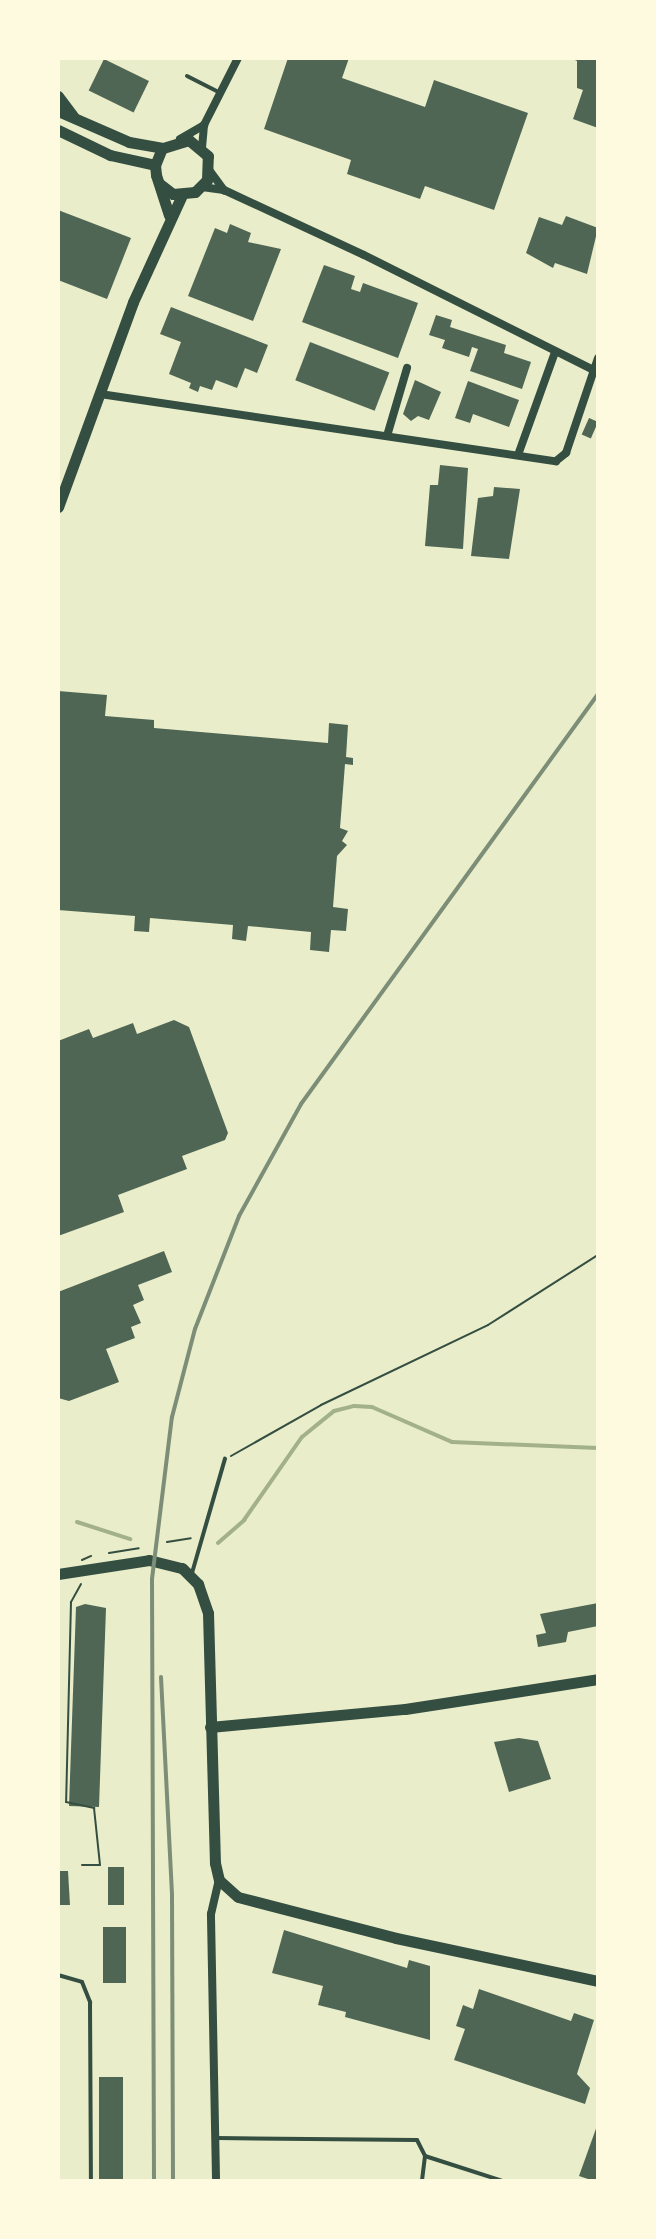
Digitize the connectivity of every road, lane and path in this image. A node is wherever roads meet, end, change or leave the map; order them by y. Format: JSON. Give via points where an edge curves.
{"nodes":[{"id":1,"x":238,"y":58,"type":"edge"},
{"id":2,"x":187,"y":76,"type":"dead end"},
{"id":3,"x":220,"y":93,"type":"junction"},
{"id":4,"x":58,"y":96,"type":"edge"},
{"id":5,"x":58,"y":111,"type":"edge"},
{"id":6,"x":76,"y":119,"type":"junction"},
{"id":7,"x":204,"y":125,"type":"junction"},
{"id":8,"x":58,"y":130,"type":"edge"},
{"id":9,"x":179,"y":140,"type":"junction"},
{"id":10,"x":162,"y":148,"type":"junction"},
{"id":11,"x":202,"y":148,"type":"junction"},
{"id":12,"x":155,"y":165,"type":"junction"},
{"id":13,"x":210,"y":171,"type":"junction"},
{"id":14,"x":160,"y":184,"type":"junction"},
{"id":15,"x":202,"y":187,"type":"junction"},
{"id":16,"x":224,"y":190,"type":"junction"},
{"id":17,"x":182,"y":195,"type":"junction"},
{"id":18,"x":169,"y":215,"type":"junction"},
{"id":19,"x":555,"y":352,"type":"junction"},
{"id":20,"x":598,"y":358,"type":"edge"},
{"id":21,"x":407,"y":368,"type":"dead end"},
{"id":22,"x":594,"y":370,"type":"junction"},
{"id":23,"x":100,"y":394,"type":"junction"},
{"id":24,"x":387,"y":436,"type":"junction"},
{"id":25,"x":518,"y":455,"type":"junction"},
{"id":26,"x":58,"y":507,"type":"edge"},
{"id":27,"x":598,"y":1255,"type":"edge"},
{"id":28,"x":225,"y":1459,"type":"joint"},
{"id":29,"x":204,"y":1535,"type":"junction"},
{"id":30,"x":167,"y":1542,"type":"dead end"},
{"id":31,"x":139,"y":1548,"type":"dead end"},
{"id":32,"x":81,"y":1556,"type":"dead end"},
{"id":33,"x":58,"y":1574,"type":"edge"},
{"id":34,"x":191,"y":1575,"type":"junction"},
{"id":35,"x":86,"y":1580,"type":"dead end"},
{"id":36,"x":598,"y":1679,"type":"edge"},
{"id":37,"x":210,"y":1727,"type":"junction"},
{"id":38,"x":82,"y":1865,"type":"dead end"},
{"id":39,"x":219,"y":1880,"type":"junction"},
{"id":40,"x":58,"y":1975,"type":"edge"},
{"id":41,"x":598,"y":1981,"type":"edge"},
{"id":42,"x":215,"y":2138,"type":"junction"},
{"id":43,"x":425,"y":2156,"type":"junction"},
{"id":44,"x":216,"y":2179,"type":"edge"},
{"id":45,"x":91,"y":2181,"type":"edge"},
{"id":46,"x":422,"y":2181,"type":"edge"},
{"id":47,"x":503,"y":2181,"type":"edge"}],
"edges":[{"from":1,"to":3,"type":"street"},
{"from":2,"to":3,"type":"lane"},
{"from":3,"to":7,"type":"street"},
{"from":4,"to":6,"type":"main road"},
{"from":5,"to":6,"type":"main road"},
{"from":6,"to":10,"type":"main road","via":[[129,142]]},
{"from":7,"to":9,"type":"street"},
{"from":7,"to":11,"type":"street"},
{"from":8,"to":12,"type":"main road","via":[[110,155]]},
{"from":9,"to":10,"type":"main road"},
{"from":9,"to":11,"type":"main road"},
{"from":10,"to":12,"type":"main road"},
{"from":11,"to":13,"type":"main road"},
{"from":12,"to":14,"type":"main road"},
{"from":13,"to":15,"type":"main road"},
{"from":13,"to":16,"type":"street"},
{"from":14,"to":17,"type":"main road"},
{"from":14,"to":18,"type":"main road"},
{"from":15,"to":16,"type":"street"},
{"from":15,"to":17,"type":"main road"},
{"from":16,"to":19,"type":"street"},
{"from":17,"to":18,"type":"main road"},
{"from":18,"to":23,"type":"main road"},
{"from":19,"to":22,"type":"street"},
{"from":19,"to":25,"type":"street"},
{"from":20,"to":22,"type":"street"},
{"from":21,"to":24,"type":"street"},
{"from":22,"to":25,"type":"street","via":[[562,459]]},
{"from":23,"to":24,"type":"street"},
{"from":23,"to":26,"type":"main road"},
{"from":24,"to":25,"type":"street"},
{"from":27,"to":28,"type":"path","via":[[488,1325],[321,1405]]},
{"from":28,"to":29,"type":"lane"},
{"from":29,"to":30,"type":"path"},
{"from":29,"to":34,"type":"lane"},
{"from":31,"to":32,"type":"path"},
{"from":33,"to":34,"type":"main road","via":[[149,1560],[171,1563]]},
{"from":34,"to":37,"type":"main road","via":[[208,1613]]},
{"from":35,"to":38,"type":"path","via":[[71,1602],[66,1802],[94,1808],[100,1865]]},
{"from":36,"to":37,"type":"main road","via":[[405,1709]]},
{"from":37,"to":39,"type":"main road"},
{"from":39,"to":41,"type":"main road","via":[[249,1903]]},
{"from":39,"to":42,"type":"street","via":[[211,1914]]},
{"from":40,"to":45,"type":"lane","via":[[82,1982],[90,2002]]},
{"from":42,"to":43,"type":"lane","via":[[417,2140]]},
{"from":42,"to":44,"type":"street"},
{"from":43,"to":46,"type":"lane"},
{"from":43,"to":47,"type":"lane"}]}
